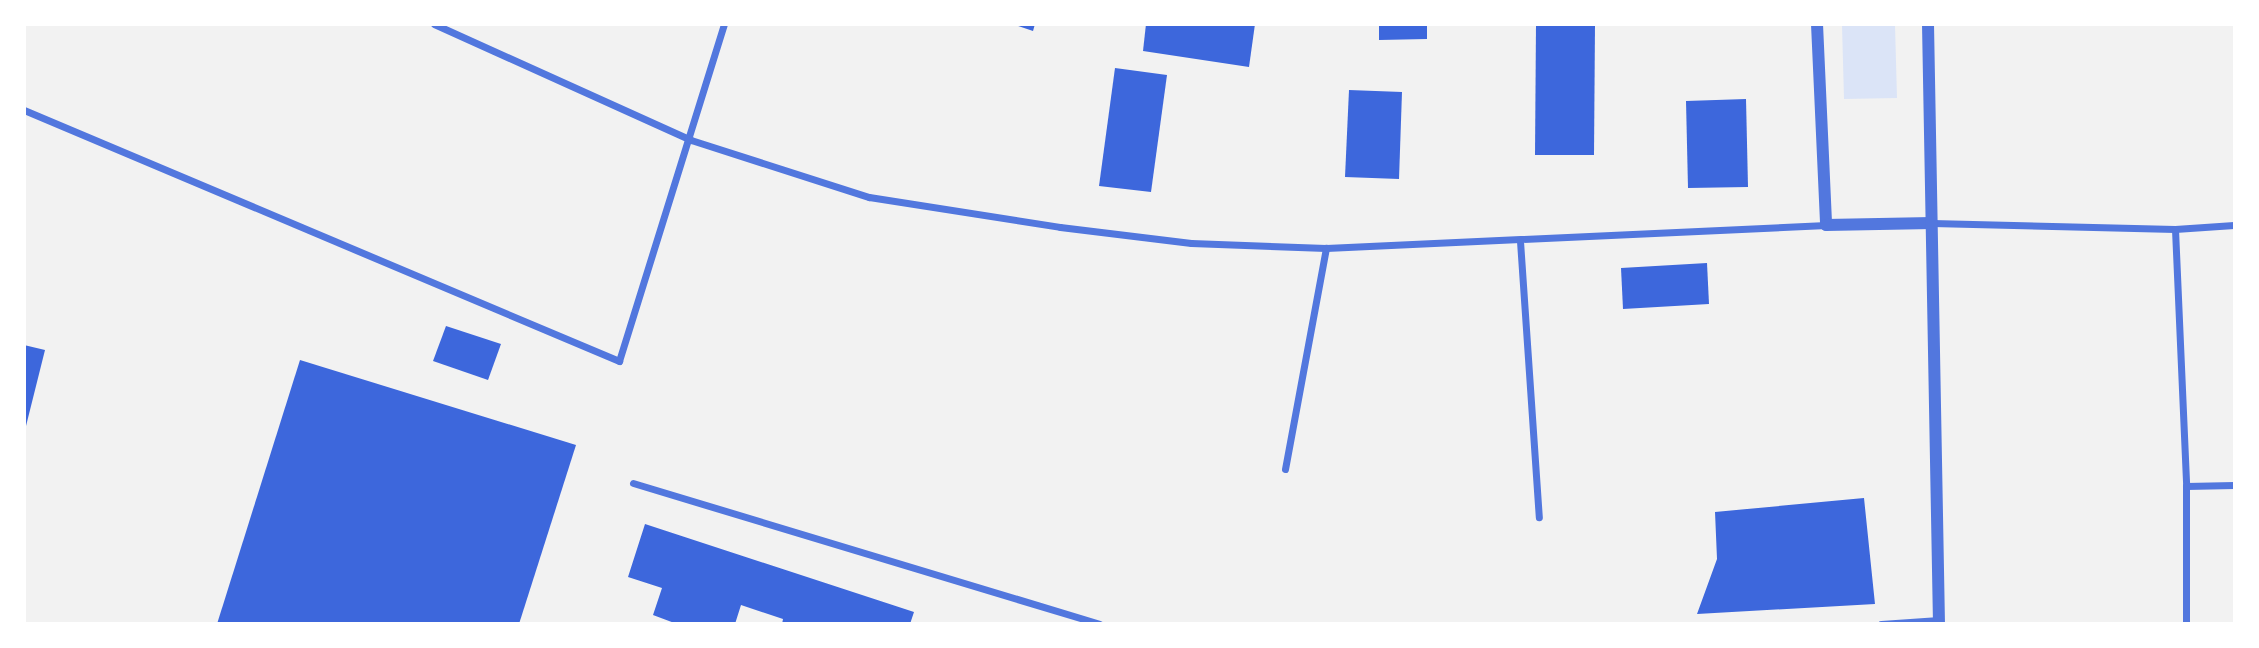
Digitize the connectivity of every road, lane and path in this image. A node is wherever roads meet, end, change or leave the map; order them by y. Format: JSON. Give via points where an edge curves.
{"nodes":[{"id":1,"x":434,"y":24,"type":"edge"},
{"id":2,"x":724,"y":24,"type":"edge"},
{"id":3,"x":1817,"y":24,"type":"edge"},
{"id":4,"x":1928,"y":24,"type":"edge"},
{"id":5,"x":24,"y":110,"type":"edge"},
{"id":6,"x":691,"y":141,"type":"junction"},
{"id":7,"x":1932,"y":223,"type":"junction"},
{"id":8,"x":1826,"y":225,"type":"junction"},
{"id":9,"x":2235,"y":225,"type":"edge"},
{"id":10,"x":2175,"y":229,"type":"junction"},
{"id":11,"x":1520,"y":241,"type":"junction"},
{"id":12,"x":1326,"y":248,"type":"junction"},
{"id":13,"x":1285,"y":469,"type":"dead end"},
{"id":14,"x":633,"y":483,"type":"dead end"},
{"id":15,"x":2235,"y":485,"type":"edge"},
{"id":16,"x":2186,"y":486,"type":"junction"},
{"id":17,"x":1539,"y":517,"type":"dead end"},
{"id":18,"x":1939,"y":622,"type":"edge"},
{"id":19,"x":1099,"y":624,"type":"edge"},
{"id":20,"x":1881,"y":624,"type":"edge"},
{"id":21,"x":2186,"y":624,"type":"edge"}],
"edges":[{"from":1,"to":6,"type":"street"},
{"from":2,"to":6,"type":"street"},
{"from":3,"to":8,"type":"street"},
{"from":4,"to":7,"type":"street"},
{"from":5,"to":6,"type":"street","via":[[619,361]]},
{"from":6,"to":12,"type":"street","via":[[869,197],[1191,243]]},
{"from":7,"to":8,"type":"street"},
{"from":7,"to":10,"type":"street"},
{"from":7,"to":18,"type":"street"},
{"from":8,"to":11,"type":"street"},
{"from":9,"to":10,"type":"street"},
{"from":10,"to":16,"type":"street"},
{"from":11,"to":12,"type":"street"},
{"from":11,"to":17,"type":"street"},
{"from":12,"to":13,"type":"street"},
{"from":14,"to":19,"type":"street"},
{"from":15,"to":16,"type":"street"},
{"from":16,"to":21,"type":"street"},
{"from":18,"to":20,"type":"street"}]}
